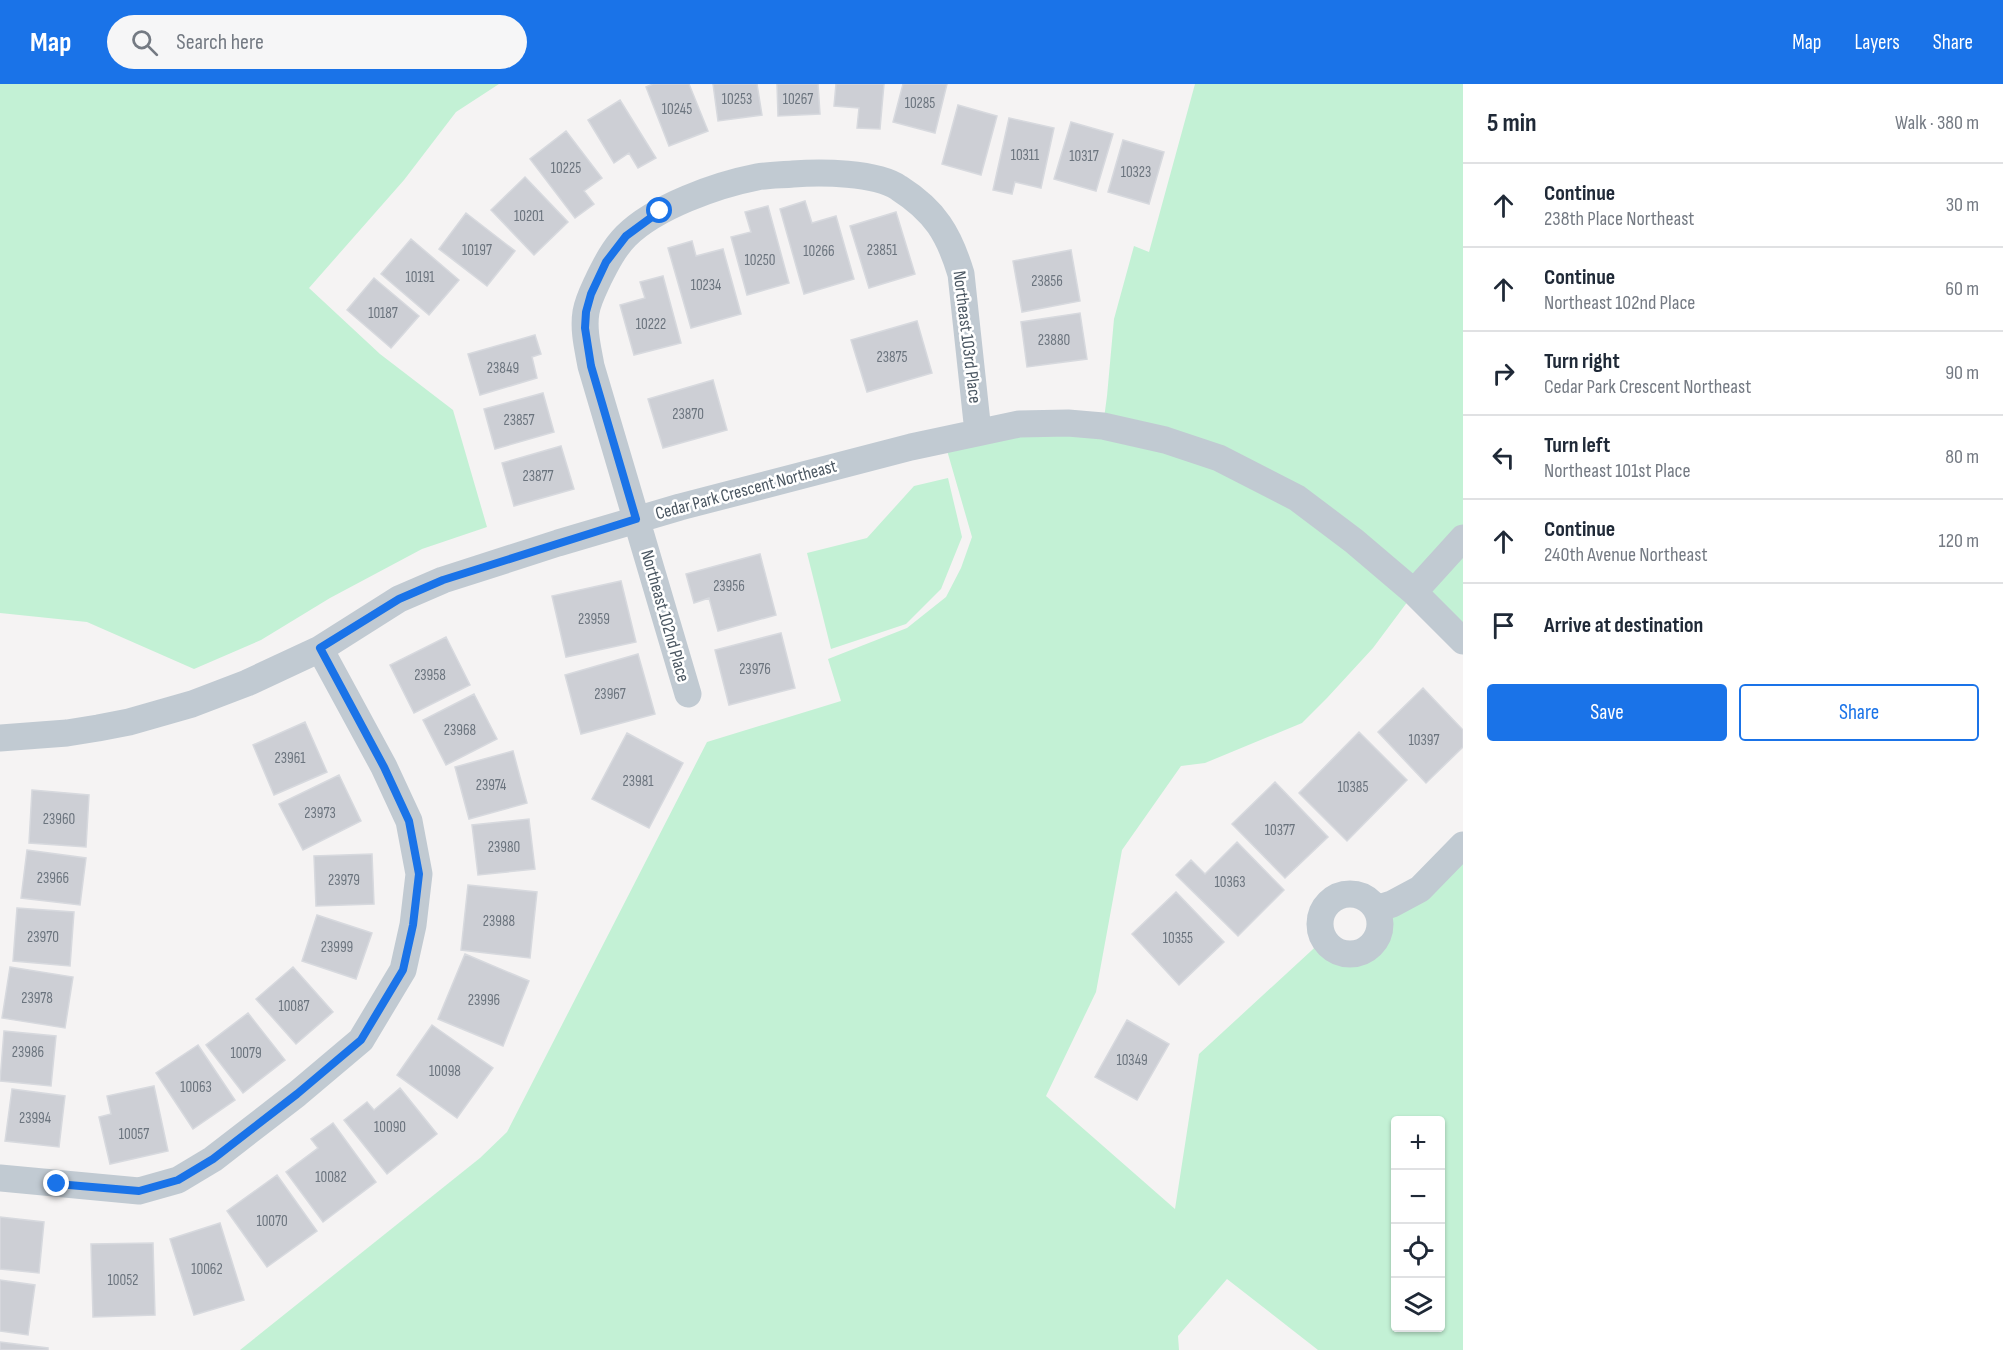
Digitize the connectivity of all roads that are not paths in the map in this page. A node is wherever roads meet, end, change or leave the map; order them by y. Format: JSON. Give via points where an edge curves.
{"nodes":[{"id":1,"x":591,"y":294,"type":"joint"},
{"id":2,"x":978,"y":432,"type":"junction"},
{"id":3,"x":636,"y":519,"type":"junction"},
{"id":4,"x":1463,"y":538,"type":"edge"},
{"id":5,"x":1414,"y":592,"type":"junction"},
{"id":6,"x":1463,"y":641,"type":"edge"},
{"id":7,"x":320,"y":648,"type":"junction"},
{"id":8,"x":688,"y":694,"type":"dead end"},
{"id":9,"x":0,"y":738,"type":"edge"},
{"id":10,"x":1463,"y":845,"type":"edge"},
{"id":11,"x":1376,"y":909,"type":"dead end"},
{"id":12,"x":0,"y":1178,"type":"edge"}],
"edges":[{"from":1,"to":2,"type":"street","name":"Northeast 103rd Place","via":[[606,262],[626,236],[660,211],[701,193],[756,177],[818,172],[866,176],[898,186],[930,213],[945,232],[961,274]]},
{"from":1,"to":3,"type":"street","name":"Northeast 102nd Place","via":[[585,328],[591,366]]},
{"from":2,"to":3,"type":"street","name":"Cedar Park Crescent Northeast"},
{"from":2,"to":5,"type":"street","name":"Cedar Park Crescent Northeast","via":[[1019,423],[1103,426],[1219,458],[1297,498]]},
{"from":3,"to":7,"type":"street","name":"Cedar Park Crescent Northeast","via":[[443,580],[399,599]]},
{"from":3,"to":8,"type":"street","name":"Northeast 102nd Place"},
{"from":4,"to":5,"type":"street"},
{"from":5,"to":6,"type":"street","name":"Cedar Park Crescent Northeast"},
{"from":7,"to":9,"type":"street","name":"Cedar Park Crescent Northeast","via":[[220,695],[129,722],[68,733]]},
{"from":7,"to":12,"type":"street","via":[[409,821],[419,874],[403,970],[361,1040],[288,1102],[213,1159],[178,1180],[139,1191]]},
{"from":10,"to":11,"type":"street","via":[[1420,889]]}]}
